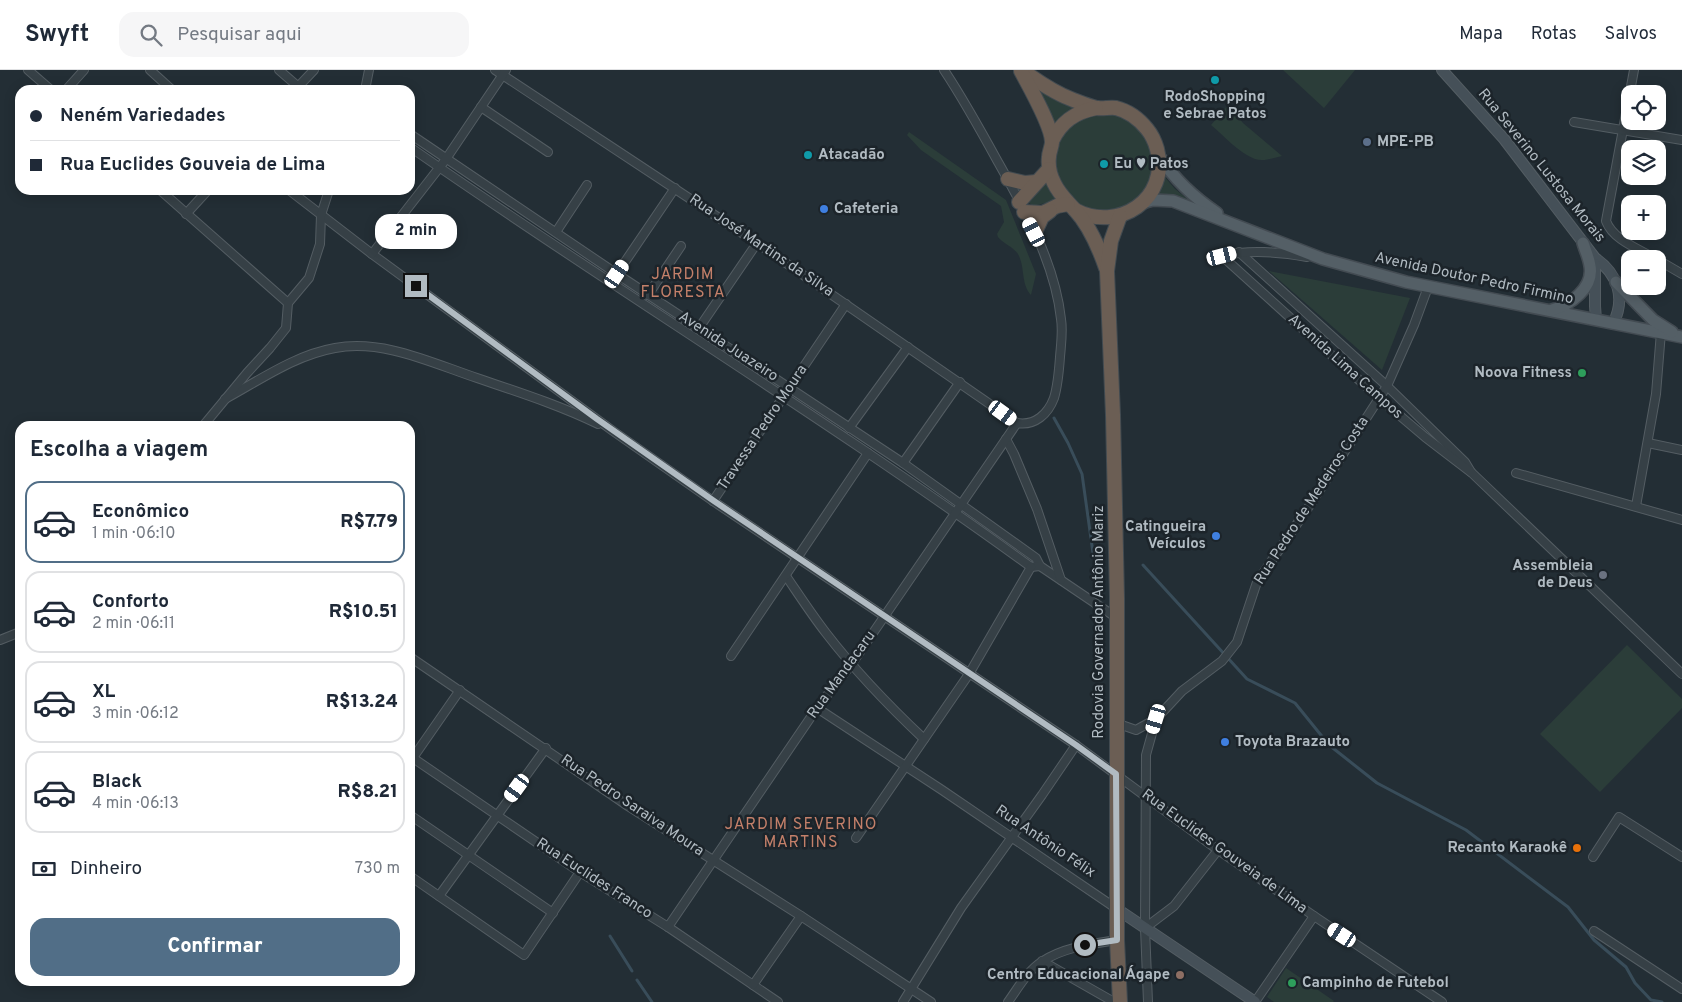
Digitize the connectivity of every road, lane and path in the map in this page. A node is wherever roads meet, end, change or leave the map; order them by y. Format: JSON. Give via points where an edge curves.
{"nodes":[{"id":1,"x":28,"y":70,"type":"edge"},
{"id":2,"x":84,"y":70,"type":"edge"},
{"id":3,"x":150,"y":70,"type":"edge"},
{"id":4,"x":279,"y":70,"type":"edge"},
{"id":5,"x":314,"y":70,"type":"edge"},
{"id":6,"x":369,"y":70,"type":"edge"},
{"id":7,"x":495,"y":70,"type":"edge"},
{"id":8,"x":944,"y":70,"type":"edge"},
{"id":9,"x":1021,"y":70,"type":"edge"},
{"id":10,"x":1634,"y":70,"type":"edge"},
{"id":11,"x":1445,"y":72,"type":"edge"},
{"id":12,"x":504,"y":73,"type":"edge"},
{"id":13,"x":45,"y":85,"type":"edge"},
{"id":14,"x":70,"y":85,"type":"edge"},
{"id":15,"x":166,"y":85,"type":"edge"},
{"id":16,"x":294,"y":85,"type":"edge"},
{"id":17,"x":301,"y":85,"type":"edge"},
{"id":18,"x":366,"y":85,"type":"edge"},
{"id":19,"x":1631,"y":85,"type":"edge"},
{"id":20,"x":482,"y":107,"type":"junction"},
{"id":21,"x":1096,"y":108,"type":"junction"},
{"id":22,"x":1574,"y":122,"type":"dead end"},
{"id":23,"x":1621,"y":130,"type":"edge"},
{"id":24,"x":1622,"y":130,"type":"joint"},
{"id":25,"x":415,"y":137,"type":"edge"},
{"id":26,"x":1682,"y":140,"type":"edge"},
{"id":27,"x":1052,"y":141,"type":"junction"},
{"id":28,"x":415,"y":150,"type":"edge"},
{"id":29,"x":548,"y":152,"type":"dead end"},
{"id":30,"x":1159,"y":156,"type":"junction"},
{"id":31,"x":446,"y":159,"type":"junction"},
{"id":32,"x":440,"y":168,"type":"junction"},
{"id":33,"x":1049,"y":169,"type":"junction"},
{"id":34,"x":1008,"y":179,"type":"junction"},
{"id":35,"x":1036,"y":182,"type":"junction"},
{"id":36,"x":586,"y":184,"type":"dead end"},
{"id":37,"x":675,"y":188,"type":"junction"},
{"id":38,"x":165,"y":195,"type":"edge"},
{"id":39,"x":203,"y":195,"type":"edge"},
{"id":40,"x":295,"y":195,"type":"edge"},
{"id":41,"x":327,"y":195,"type":"edge"},
{"id":42,"x":1142,"y":203,"type":"junction"},
{"id":43,"x":1022,"y":207,"type":"junction"},
{"id":44,"x":1072,"y":207,"type":"junction"},
{"id":45,"x":1051,"y":210,"type":"junction"},
{"id":46,"x":186,"y":214,"type":"junction"},
{"id":47,"x":321,"y":215,"type":"junction"},
{"id":48,"x":1120,"y":216,"type":"junction"},
{"id":49,"x":1236,"y":225,"type":"junction"},
{"id":50,"x":556,"y":232,"type":"junction"},
{"id":51,"x":1034,"y":232,"type":"junction"},
{"id":52,"x":757,"y":243,"type":"junction"},
{"id":53,"x":1583,"y":243,"type":"junction"},
{"id":54,"x":681,"y":246,"type":"dead end"},
{"id":55,"x":1641,"y":250,"type":"edge"},
{"id":56,"x":1239,"y":252,"type":"junction"},
{"id":57,"x":372,"y":254,"type":"junction"},
{"id":58,"x":1595,"y":258,"type":"junction"},
{"id":59,"x":1323,"y":259,"type":"junction"},
{"id":60,"x":1666,"y":264,"type":"edge"},
{"id":61,"x":1107,"y":271,"type":"junction"},
{"id":62,"x":617,"y":274,"type":"junction"},
{"id":63,"x":1682,"y":274,"type":"edge"},
{"id":64,"x":1616,"y":282,"type":"junction"},
{"id":65,"x":610,"y":283,"type":"junction"},
{"id":66,"x":1428,"y":288,"type":"junction"},
{"id":67,"x":648,"y":295,"type":"junction"},
{"id":68,"x":288,"y":303,"type":"junction"},
{"id":69,"x":846,"y":304,"type":"junction"},
{"id":70,"x":1549,"y":311,"type":"junction"},
{"id":71,"x":1308,"y":315,"type":"junction"},
{"id":72,"x":1596,"y":320,"type":"junction"},
{"id":73,"x":1614,"y":324,"type":"junction"},
{"id":74,"x":1300,"y":325,"type":"junction"},
{"id":75,"x":699,"y":328,"type":"junction"},
{"id":76,"x":1661,"y":332,"type":"junction"},
{"id":77,"x":1680,"y":336,"type":"edge"},
{"id":78,"x":908,"y":347,"type":"junction"},
{"id":79,"x":1358,"y":360,"type":"junction"},
{"id":80,"x":1349,"y":370,"type":"junction"},
{"id":81,"x":960,"y":382,"type":"junction"},
{"id":82,"x":1387,"y":386,"type":"junction"},
{"id":83,"x":790,"y":388,"type":"junction"},
{"id":84,"x":784,"y":397,"type":"junction"},
{"id":85,"x":1379,"y":398,"type":"junction"},
{"id":86,"x":226,"y":399,"type":"junction"},
{"id":87,"x":207,"y":421,"type":"edge"},
{"id":88,"x":1021,"y":424,"type":"junction"},
{"id":89,"x":849,"y":428,"type":"junction"},
{"id":90,"x":613,"y":431,"type":"junction"},
{"id":91,"x":1006,"y":439,"type":"junction"},
{"id":92,"x":1648,"y":443,"type":"junction"},
{"id":93,"x":1682,"y":450,"type":"edge"},
{"id":94,"x":868,"y":453,"type":"junction"},
{"id":95,"x":903,"y":463,"type":"junction"},
{"id":96,"x":1516,"y":472,"type":"dead end"},
{"id":97,"x":1472,"y":473,"type":"junction"},
{"id":98,"x":714,"y":501,"type":"junction"},
{"id":99,"x":961,"y":503,"type":"junction"},
{"id":100,"x":1636,"y":506,"type":"junction"},
{"id":101,"x":956,"y":512,"type":"junction"},
{"id":102,"x":1682,"y":520,"type":"edge"},
{"id":103,"x":797,"y":558,"type":"junction"},
{"id":104,"x":1035,"y":566,"type":"junction"},
{"id":105,"x":786,"y":576,"type":"junction"},
{"id":106,"x":1061,"y":580,"type":"junction"},
{"id":107,"x":884,"y":617,"type":"junction"},
{"id":108,"x":1117,"y":618,"type":"junction"},
{"id":109,"x":15,"y":634,"type":"edge"},
{"id":110,"x":0,"y":640,"type":"edge"},
{"id":111,"x":732,"y":656,"type":"dead end"},
{"id":112,"x":415,"y":660,"type":"edge"},
{"id":113,"x":851,"y":665,"type":"junction"},
{"id":114,"x":969,"y":674,"type":"junction"},
{"id":115,"x":1682,"y":674,"type":"edge"},
{"id":116,"x":460,"y":690,"type":"junction"},
{"id":117,"x":817,"y":708,"type":"junction"},
{"id":118,"x":1156,"y":719,"type":"junction"},
{"id":119,"x":1116,"y":723,"type":"junction"},
{"id":120,"x":924,"y":739,"type":"junction"},
{"id":121,"x":1076,"y":745,"type":"junction"},
{"id":122,"x":546,"y":748,"type":"junction"},
{"id":123,"x":415,"y":753,"type":"edge"},
{"id":124,"x":415,"y":762,"type":"edge"},
{"id":125,"x":905,"y":765,"type":"junction"},
{"id":126,"x":1116,"y":774,"type":"junction"},
{"id":127,"x":1145,"y":794,"type":"junction"},
{"id":128,"x":498,"y":814,"type":"junction"},
{"id":129,"x":415,"y":819,"type":"edge"},
{"id":130,"x":1012,"y":837,"type":"junction"},
{"id":131,"x":856,"y":838,"type":"dead end"},
{"id":132,"x":1218,"y":850,"type":"junction"},
{"id":133,"x":468,"y":856,"type":"junction"},
{"id":134,"x":1593,"y":856,"type":"dead end"},
{"id":135,"x":1682,"y":857,"type":"edge"},
{"id":136,"x":713,"y":860,"type":"junction"},
{"id":137,"x":580,"y":872,"type":"junction"},
{"id":138,"x":415,"y":879,"type":"edge"},
{"id":139,"x":439,"y":896,"type":"junction"},
{"id":140,"x":1117,"y":909,"type":"junction"},
{"id":141,"x":553,"y":913,"type":"junction"},
{"id":142,"x":800,"y":916,"type":"junction"},
{"id":143,"x":1314,"y":916,"type":"junction"},
{"id":144,"x":668,"y":927,"type":"junction"},
{"id":145,"x":1146,"y":928,"type":"junction"},
{"id":146,"x":1594,"y":931,"type":"dead end"},
{"id":147,"x":1117,"y":940,"type":"junction"},
{"id":148,"x":1042,"y":961,"type":"junction"},
{"id":149,"x":753,"y":985,"type":"junction"},
{"id":150,"x":911,"y":989,"type":"junction"},
{"id":151,"x":1682,"y":989,"type":"edge"},
{"id":152,"x":778,"y":1002,"type":"edge"},
{"id":153,"x":903,"y":1002,"type":"edge"},
{"id":154,"x":931,"y":1002,"type":"edge"},
{"id":155,"x":1008,"y":1002,"type":"edge"},
{"id":156,"x":1114,"y":1002,"type":"edge"},
{"id":157,"x":1120,"y":1002,"type":"edge"},
{"id":158,"x":1148,"y":1002,"type":"edge"},
{"id":159,"x":1255,"y":1002,"type":"edge"},
{"id":160,"x":1442,"y":1002,"type":"edge"}],
"edges":[{"from":1,"to":13,"type":"street"},
{"from":2,"to":14,"type":"street"},
{"from":3,"to":15,"type":"street"},
{"from":4,"to":16,"type":"street"},
{"from":5,"to":17,"type":"street"},
{"from":6,"to":18,"type":"street"},
{"from":7,"to":12,"type":"street","name":"Rua José Martins da Silva"},
{"from":8,"to":34,"type":"street","name":"Rua Mandacaru"},
{"from":9,"to":21,"type":"highway","via":[[1069,98]]},
{"from":9,"to":27,"type":"highway"},
{"from":10,"to":19,"type":"street"},
{"from":11,"to":53,"type":"main road","name":"Rua Severino Lustosa Morais","via":[[1504,139]]},
{"from":12,"to":20,"type":"street"},
{"from":12,"to":37,"type":"street","name":"Rua José Martins da Silva"},
{"from":20,"to":29,"type":"street"},
{"from":20,"to":31,"type":"street"},
{"from":21,"to":27,"type":"highway","via":[[1068,119]]},
{"from":21,"to":30,"type":"highway","via":[[1115,108],[1134,116],[1148,129]]},
{"from":22,"to":23,"type":"street"},
{"from":24,"to":26,"type":"street"},
{"from":24,"to":55,"type":"street","via":[[1606,221],[1615,235]]},
{"from":25,"to":31,"type":"street","name":"Avenida Juazeiro"},
{"from":27,"to":33,"type":"highway"},
{"from":28,"to":32,"type":"street","name":"Avenida Juazeiro"},
{"from":30,"to":42,"type":"highway","via":[[1157,177],[1149,196]]},
{"from":30,"to":49,"type":"main road","name":"Avenida Doutor Pedro Firmino","via":[[1189,192]]},
{"from":31,"to":32,"type":"street"},
{"from":31,"to":50,"type":"street","name":"Avenida Juazeiro"},
{"from":32,"to":57,"type":"street"},
{"from":32,"to":65,"type":"street","name":"Avenida Juazeiro"},
{"from":33,"to":35,"type":"highway"},
{"from":33,"to":44,"type":"highway","name":"Rodovia Governador Antônio Mariz"},
{"from":34,"to":35,"type":"highway"},
{"from":34,"to":43,"type":"street","name":"Rua Mandacaru"},
{"from":35,"to":43,"type":"highway"},
{"from":36,"to":50,"type":"street"},
{"from":37,"to":52,"type":"street","name":"Rua José Martins da Silva"},
{"from":37,"to":62,"type":"street"},
{"from":38,"to":46,"type":"street"},
{"from":39,"to":46,"type":"street"},
{"from":40,"to":47,"type":"street","name":"Rua Euclides Gouveia de Lima"},
{"from":41,"to":47,"type":"street"},
{"from":42,"to":48,"type":"highway"},
{"from":42,"to":49,"type":"main road","name":"Avenida Doutor Pedro Firmino","via":[[1173,201]]},
{"from":43,"to":45,"type":"highway","via":[[1044,213]]},
{"from":43,"to":51,"type":"street","name":"Rua Mandacaru"},
{"from":44,"to":45,"type":"highway","via":[[1058,206]]},
{"from":44,"to":48,"type":"highway","via":[[1097,218]]},
{"from":44,"to":61,"type":"highway","name":"Rodovia Governador Antônio Mariz","via":[[1094,238]]},
{"from":45,"to":51,"type":"highway"},
{"from":46,"to":68,"type":"street"},
{"from":47,"to":57,"type":"street","name":"Rua Euclides Gouveia de Lima"},
{"from":47,"to":68,"type":"street","via":[[320,244],[310,278]]},
{"from":48,"to":61,"type":"highway","name":"Rodovia Governador Antônio Mariz","via":[[1111,241]]},
{"from":49,"to":59,"type":"main road","name":"Avenida Doutor Pedro Firmino"},
{"from":50,"to":62,"type":"street","name":"Avenida Juazeiro"},
{"from":51,"to":88,"type":"street","name":"Rua Mandacaru","via":[[1055,284],[1062,320],[1061,351],[1052,402],[1039,419]]},
{"from":52,"to":69,"type":"street","name":"Rua José Martins da Silva"},
{"from":52,"to":75,"type":"street"},
{"from":53,"to":58,"type":"main road","name":"Rua Severino Lustosa Morais"},
{"from":53,"to":70,"type":"main road","via":[[1590,266],[1585,288],[1565,307]]},
{"from":54,"to":67,"type":"street"},
{"from":56,"to":59,"type":"street"},
{"from":56,"to":71,"type":"street","name":"Avenida Lima Campos"},
{"from":56,"to":74,"type":"street","name":"Avenida Lima Campos","via":[[1222,256]]},
{"from":57,"to":90,"type":"street","name":"Rua Euclides Gouveia de Lima"},
{"from":58,"to":64,"type":"main road","name":"Rua Severino Lustosa Morais","via":[[1611,272]]},
{"from":58,"to":72,"type":"main road","name":"Rua Severino Lustosa Morais"},
{"from":59,"to":66,"type":"main road","name":"Avenida Doutor Pedro Firmino"},
{"from":60,"to":63,"type":"street"},
{"from":61,"to":108,"type":"highway","name":"Rodovia Governador Antônio Mariz"},
{"from":62,"to":65,"type":"street"},
{"from":62,"to":67,"type":"street","name":"Avenida Juazeiro"},
{"from":64,"to":73,"type":"main road","via":[[1620,300]]},
{"from":64,"to":77,"type":"main road","via":[[1653,320]]},
{"from":65,"to":84,"type":"street","name":"Avenida Juazeiro"},
{"from":66,"to":70,"type":"main road","name":"Avenida Doutor Pedro Firmino"},
{"from":66,"to":82,"type":"street","name":"Rua Pedro de Medeiros Costa"},
{"from":67,"to":75,"type":"street","name":"Avenida Juazeiro"},
{"from":68,"to":86,"type":"street","via":[[286,328]]},
{"from":69,"to":78,"type":"street","name":"Rua José Martins da Silva"},
{"from":69,"to":83,"type":"street","name":"Travessa Pedro Moura"},
{"from":70,"to":72,"type":"main road","name":"Avenida Doutor Pedro Firmino"},
{"from":71,"to":74,"type":"street"},
{"from":71,"to":79,"type":"street","name":"Avenida Lima Campos"},
{"from":72,"to":73,"type":"main road","name":"Avenida Doutor Pedro Firmino"},
{"from":73,"to":76,"type":"main road","name":"Avenida Doutor Pedro Firmino"},
{"from":74,"to":80,"type":"street","name":"Avenida Lima Campos"},
{"from":75,"to":83,"type":"street","name":"Avenida Juazeiro"},
{"from":76,"to":77,"type":"main road","name":"Avenida Doutor Pedro Firmino"},
{"from":76,"to":92,"type":"street"},
{"from":78,"to":81,"type":"street","name":"Rua José Martins da Silva"},
{"from":78,"to":89,"type":"street"},
{"from":79,"to":80,"type":"street"},
{"from":79,"to":82,"type":"street","name":"Avenida Lima Campos"},
{"from":80,"to":85,"type":"street","name":"Avenida Lima Campos"},
{"from":81,"to":88,"type":"street","name":"Rua José Martins da Silva"},
{"from":81,"to":95,"type":"street"},
{"from":82,"to":85,"type":"street","name":"Rua Pedro de Medeiros Costa"},
{"from":82,"to":97,"type":"street","name":"Avenida Lima Campos","via":[[1465,462]]},
{"from":83,"to":84,"type":"street","name":"Travessa Pedro Moura"},
{"from":83,"to":89,"type":"street","name":"Avenida Juazeiro"},
{"from":84,"to":94,"type":"street","name":"Avenida Juazeiro"},
{"from":84,"to":98,"type":"street","name":"Travessa Pedro Moura"},
{"from":85,"to":97,"type":"street","name":"Avenida Lima Campos"},
{"from":85,"to":118,"type":"street","name":"Rua Pedro de Medeiros Costa","via":[[1258,582],[1242,630],[1230,653],[1186,687]]},
{"from":86,"to":87,"type":"street"},
{"from":86,"to":90,"type":"street","via":[[302,357],[359,345],[405,354],[530,396]]},
{"from":88,"to":91,"type":"street","name":"Rua Mandacaru"},
{"from":89,"to":95,"type":"street","name":"Avenida Juazeiro"},
{"from":90,"to":98,"type":"street","name":"Rua Euclides Gouveia de Lima"},
{"from":91,"to":99,"type":"street","name":"Rua Mandacaru"},
{"from":91,"to":106,"type":"street","via":[[1037,509]]},
{"from":92,"to":93,"type":"street"},
{"from":92,"to":100,"type":"street"},
{"from":94,"to":101,"type":"street","name":"Avenida Juazeiro"},
{"from":94,"to":103,"type":"street"},
{"from":95,"to":99,"type":"street","name":"Avenida Juazeiro"},
{"from":96,"to":100,"type":"street"},
{"from":97,"to":115,"type":"street","name":"Avenida Lima Campos"},
{"from":98,"to":103,"type":"street","name":"Rua Euclides Gouveia de Lima"},
{"from":99,"to":101,"type":"street","name":"Rua Mandacaru"},
{"from":99,"to":104,"type":"street","name":"Avenida Juazeiro","via":[[1036,558]]},
{"from":100,"to":102,"type":"street"},
{"from":101,"to":104,"type":"street","name":"Avenida Juazeiro"},
{"from":101,"to":107,"type":"street","name":"Rua Mandacaru"},
{"from":103,"to":105,"type":"street"},
{"from":103,"to":107,"type":"street","name":"Rua Euclides Gouveia de Lima"},
{"from":104,"to":106,"type":"street","name":"Avenida Juazeiro"},
{"from":104,"to":114,"type":"street"},
{"from":105,"to":111,"type":"street"},
{"from":105,"to":113,"type":"street"},
{"from":106,"to":108,"type":"street","name":"Avenida Juazeiro"},
{"from":107,"to":113,"type":"street","name":"Rua Mandacaru"},
{"from":107,"to":114,"type":"street","name":"Rua Euclides Gouveia de Lima"},
{"from":108,"to":119,"type":"highway","name":"Rodovia Governador Antônio Mariz"},
{"from":109,"to":110,"type":"street"},
{"from":112,"to":116,"type":"street","name":"Rua Pedro Saraiva Moura"},
{"from":113,"to":117,"type":"street","name":"Rua Mandacaru"},
{"from":113,"to":120,"type":"street"},
{"from":114,"to":120,"type":"street"},
{"from":114,"to":121,"type":"street","name":"Rua Euclides Gouveia de Lima"},
{"from":116,"to":122,"type":"street","name":"Rua Pedro Saraiva Moura"},
{"from":116,"to":123,"type":"street"},
{"from":117,"to":125,"type":"street","name":"Rua Antônio Félix"},
{"from":117,"to":136,"type":"street","name":"Rua Mandacaru"},
{"from":118,"to":119,"type":"street","name":"Rua Pedro de Medeiros Costa","via":[[1136,730]]},
{"from":118,"to":127,"type":"street","name":"Rua Pedro de Medeiros Costa","via":[[1146,755]]},
{"from":119,"to":126,"type":"highway","name":"Rodovia Governador Antônio Mariz"},
{"from":120,"to":125,"type":"street"},
{"from":121,"to":126,"type":"street","name":"Rua Euclides Gouveia de Lima"},
{"from":121,"to":130,"type":"street"},
{"from":122,"to":128,"type":"street"},
{"from":122,"to":136,"type":"street","name":"Rua Pedro Saraiva Moura"},
{"from":124,"to":128,"type":"street","name":"Rua Euclides Franco"},
{"from":125,"to":130,"type":"street","name":"Rua Antônio Félix"},
{"from":125,"to":131,"type":"street"},
{"from":126,"to":127,"type":"street","name":"Rua Euclides Gouveia de Lima"},
{"from":126,"to":140,"type":"highway","name":"Rodovia Governador Antônio Mariz"},
{"from":127,"to":132,"type":"street","name":"Rua Euclides Gouveia de Lima"},
{"from":127,"to":145,"type":"street"},
{"from":128,"to":133,"type":"street"},
{"from":128,"to":137,"type":"street","name":"Rua Euclides Franco"},
{"from":129,"to":133,"type":"street"},
{"from":130,"to":140,"type":"street","name":"Rua Antônio Félix"},
{"from":130,"to":150,"type":"street","via":[[961,908]]},
{"from":132,"to":143,"type":"street","name":"Rua Euclides Gouveia de Lima"},
{"from":132,"to":145,"type":"street","via":[[1174,906]]},
{"from":133,"to":139,"type":"street"},
{"from":133,"to":141,"type":"street"},
{"from":134,"to":135,"type":"street","via":[[1619,818]]},
{"from":136,"to":142,"type":"street","name":"Rua Pedro Saraiva Moura"},
{"from":136,"to":144,"type":"street","name":"Rua Mandacaru"},
{"from":137,"to":141,"type":"street"},
{"from":137,"to":144,"type":"street","name":"Rua Euclides Franco"},
{"from":138,"to":139,"type":"street"},
{"from":139,"to":141,"type":"street","via":[[524,955]]},
{"from":140,"to":145,"type":"main road","name":"Rua Antônio Félix"},
{"from":140,"to":147,"type":"highway","name":"Rodovia Governador Antônio Mariz"},
{"from":142,"to":149,"type":"street"},
{"from":142,"to":150,"type":"street","name":"Rua Pedro Saraiva Moura"},
{"from":143,"to":159,"type":"street"},
{"from":143,"to":160,"type":"street","name":"Rua Euclides Gouveia de Lima"},
{"from":144,"to":149,"type":"street","name":"Rua Euclides Franco"},
{"from":145,"to":158,"type":"street"},
{"from":145,"to":159,"type":"main road","name":"Rua Antônio Félix"},
{"from":146,"to":151,"type":"street"},
{"from":147,"to":148,"type":"street","via":[[1085,945]]},
{"from":147,"to":157,"type":"highway","name":"Rodovia Governador Antônio Mariz"},
{"from":148,"to":155,"type":"street"},
{"from":148,"to":156,"type":"street"},
{"from":149,"to":152,"type":"street","name":"Rua Euclides Franco"},
{"from":150,"to":153,"type":"street"},
{"from":150,"to":154,"type":"street","name":"Rua Pedro Saraiva Moura"}]}
